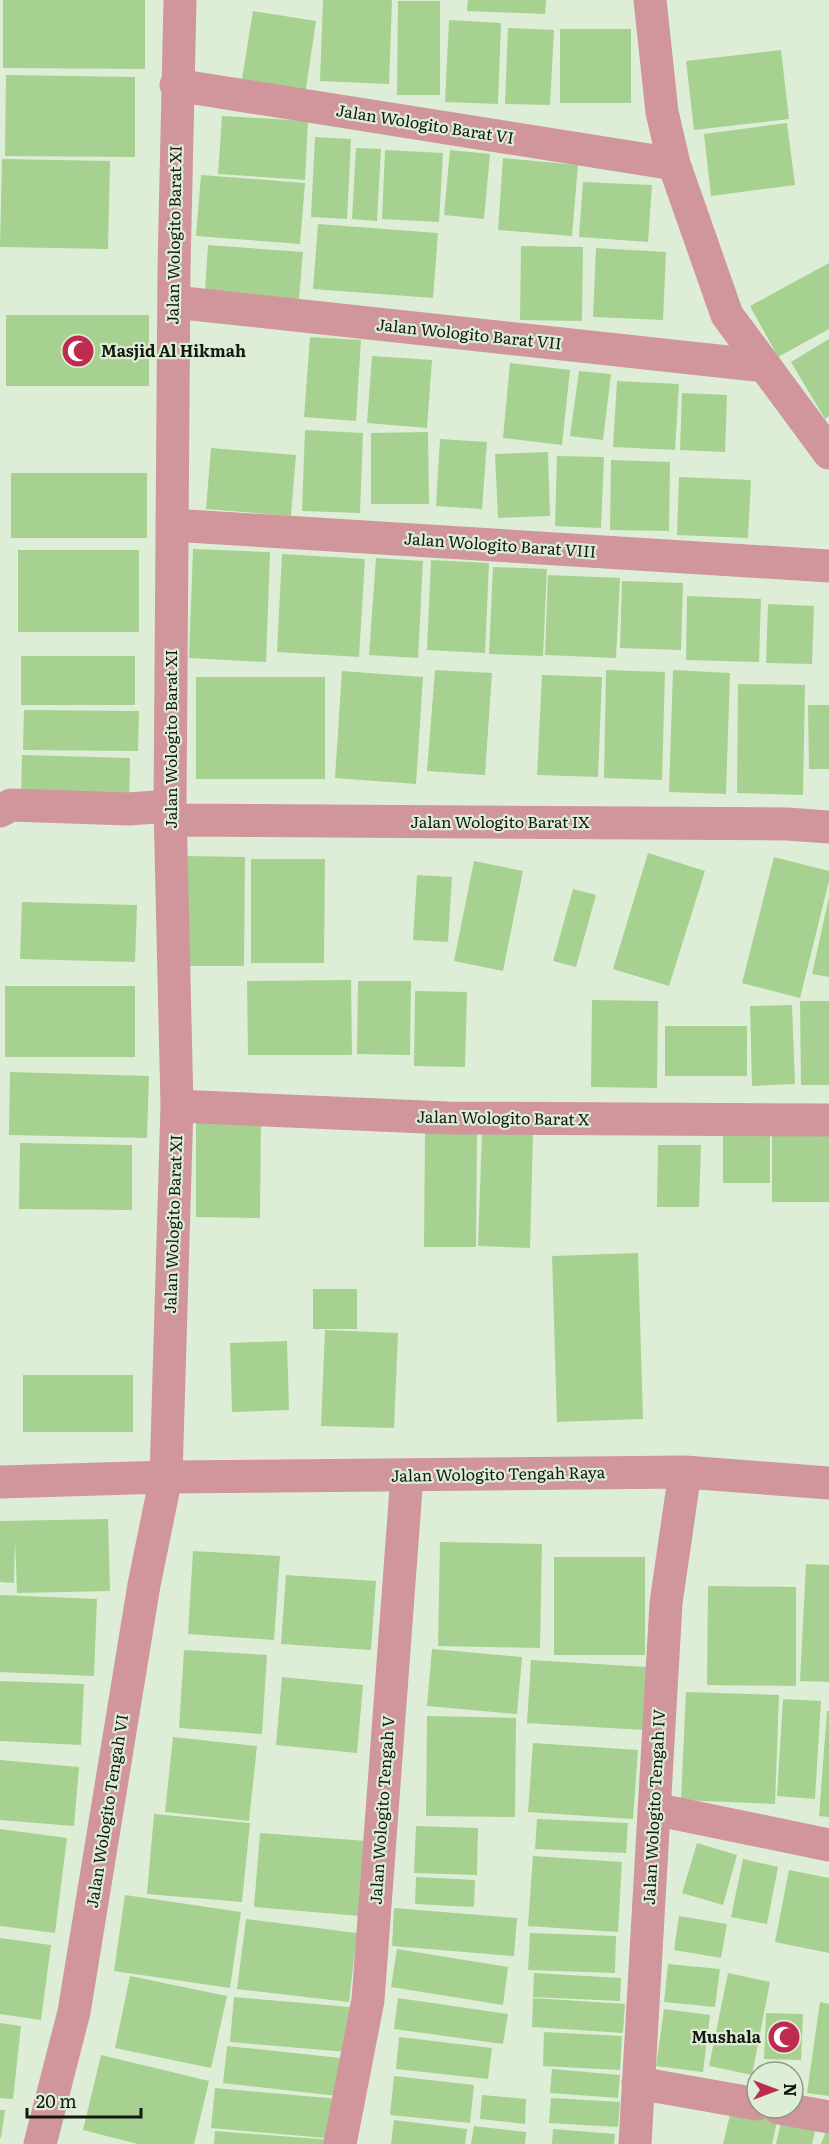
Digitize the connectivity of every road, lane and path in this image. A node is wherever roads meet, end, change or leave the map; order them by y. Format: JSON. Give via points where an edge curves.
{"nodes":[{"id":1,"x":180,"y":0,"type":"edge"},
{"id":2,"x":650,"y":0,"type":"edge"},
{"id":3,"x":176,"y":85,"type":"junction"},
{"id":4,"x":674,"y":164,"type":"junction"},
{"id":5,"x":174,"y":302,"type":"junction"},
{"id":6,"x":765,"y":366,"type":"junction"},
{"id":7,"x":829,"y":453,"type":"edge"},
{"id":8,"x":172,"y":525,"type":"junction"},
{"id":9,"x":829,"y":566,"type":"edge"},
{"id":10,"x":0,"y":811,"type":"edge"},
{"id":11,"x":170,"y":813,"type":"junction"},
{"id":12,"x":829,"y":827,"type":"edge"},
{"id":13,"x":177,"y":1106,"type":"junction"},
{"id":14,"x":829,"y":1120,"type":"edge"},
{"id":15,"x":685,"y":1472,"type":"junction"},
{"id":16,"x":407,"y":1474,"type":"junction"},
{"id":17,"x":166,"y":1477,"type":"junction"},
{"id":18,"x":0,"y":1482,"type":"edge"},
{"id":19,"x":829,"y":1483,"type":"edge"},
{"id":20,"x":654,"y":1809,"type":"junction"},
{"id":21,"x":829,"y":1845,"type":"edge"},
{"id":22,"x":638,"y":2083,"type":"junction"},
{"id":23,"x":745,"y":2102,"type":"edge"},
{"id":24,"x":805,"y":2113,"type":"edge"},
{"id":25,"x":829,"y":2117,"type":"edge"},
{"id":26,"x":40,"y":2144,"type":"edge"},
{"id":27,"x":340,"y":2144,"type":"edge"},
{"id":28,"x":635,"y":2144,"type":"edge"}],
"edges":[{"from":1,"to":3,"type":"street","name":"Jalan Wologito Barat XI"},
{"from":2,"to":4,"type":"street","via":[[662,112]]},
{"from":3,"to":4,"type":"street","name":"Jalan Wologito Barat VI"},
{"from":3,"to":5,"type":"street","name":"Jalan Wologito Barat XI"},
{"from":4,"to":6,"type":"street","via":[[727,315]]},
{"from":5,"to":6,"type":"street","name":"Jalan Wologito Barat VII"},
{"from":5,"to":8,"type":"street","name":"Jalan Wologito Barat XI"},
{"from":6,"to":7,"type":"street"},
{"from":8,"to":9,"type":"street","name":"Jalan Wologito Barat VIII"},
{"from":8,"to":11,"type":"street","name":"Jalan Wologito Barat XI"},
{"from":10,"to":11,"type":"street","name":"Jalan Wologito Barat IX","via":[[12,805]]},
{"from":11,"to":12,"type":"street","name":"Jalan Wologito Barat IX"},
{"from":11,"to":13,"type":"street","name":"Jalan Wologito Barat XI"},
{"from":13,"to":14,"type":"street","name":"Jalan Wologito Barat X","via":[[448,1118]]},
{"from":13,"to":17,"type":"street","name":"Jalan Wologito Barat XI"},
{"from":15,"to":16,"type":"street","name":"Jalan Wologito Tengah Raya"},
{"from":15,"to":19,"type":"street","name":"Jalan Wologito Tengah Raya"},
{"from":15,"to":20,"type":"street","name":"Jalan Wologito Tengah IV","via":[[666,1603]]},
{"from":16,"to":17,"type":"street","name":"Jalan Wologito Tengah Raya"},
{"from":16,"to":27,"type":"street","name":"Jalan Wologito Tengah V","via":[[368,2000]]},
{"from":17,"to":18,"type":"street","name":"Jalan Wologito Tengah Raya"},
{"from":17,"to":26,"type":"street","name":"Jalan Wologito Tengah VI","via":[[144,1585],[74,2012]]},
{"from":20,"to":21,"type":"street"},
{"from":20,"to":22,"type":"street","name":"Jalan Wologito Tengah IV"},
{"from":22,"to":23,"type":"street"},
{"from":22,"to":28,"type":"street","name":"Jalan Wologito Tengah IV"},
{"from":24,"to":25,"type":"street"}]}
